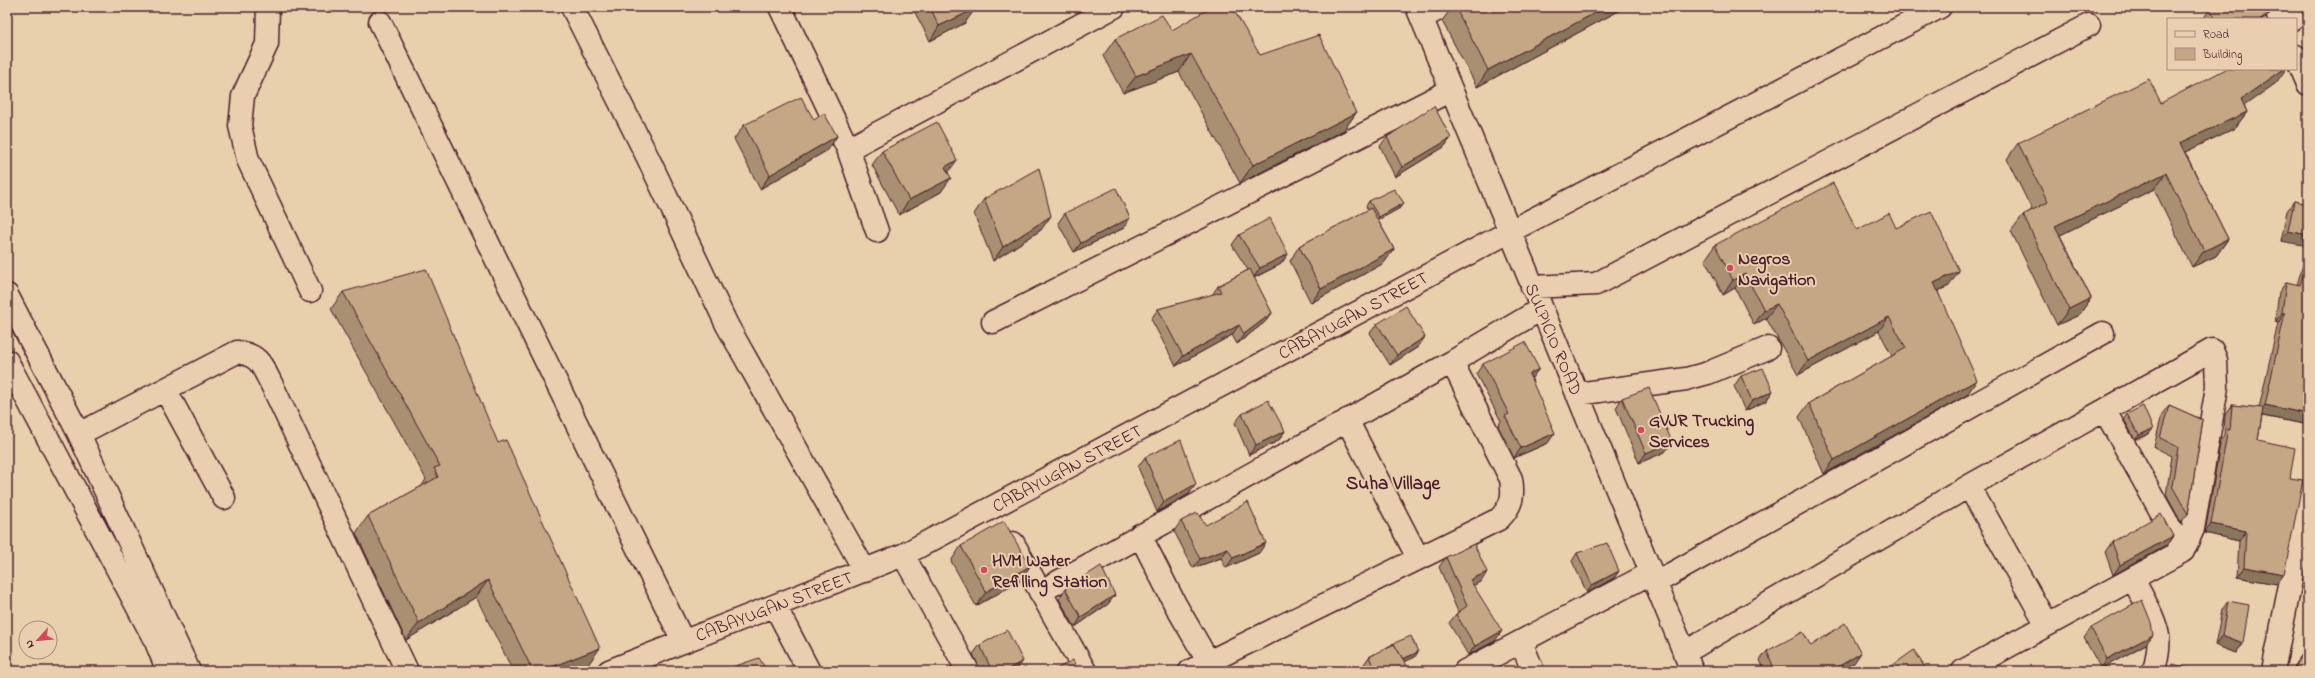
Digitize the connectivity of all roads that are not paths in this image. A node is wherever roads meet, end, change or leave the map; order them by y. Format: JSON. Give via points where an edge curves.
{"nodes":[{"id":1,"x":268,"y":7,"type":"edge"},
{"id":2,"x":572,"y":7,"type":"edge"},
{"id":3,"x":780,"y":7,"type":"edge"},
{"id":4,"x":1114,"y":7,"type":"edge"},
{"id":5,"x":1442,"y":7,"type":"edge"},
{"id":6,"x":1940,"y":7,"type":"edge"},
{"id":7,"x":1419,"y":13,"type":"edge"},
{"id":8,"x":2297,"y":20,"type":"edge"},
{"id":9,"x":380,"y":22,"type":"dead end"},
{"id":10,"x":2308,"y":23,"type":"edge"},
{"id":11,"x":2089,"y":25,"type":"dead end"},
{"id":12,"x":2297,"y":58,"type":"edge"},
{"id":13,"x":2308,"y":84,"type":"edge"},
{"id":14,"x":1451,"y":90,"type":"junction"},
{"id":15,"x":848,"y":149,"type":"junction"},
{"id":16,"x":877,"y":231,"type":"dead end"},
{"id":17,"x":1509,"y":232,"type":"junction"},
{"id":18,"x":1532,"y":287,"type":"junction"},
{"id":19,"x":310,"y":291,"type":"dead end"},
{"id":20,"x":7,"y":295,"type":"edge"},
{"id":21,"x":1541,"y":309,"type":"junction"},
{"id":22,"x":993,"y":322,"type":"dead end"},
{"id":23,"x":2103,"y":333,"type":"dead end"},
{"id":24,"x":1768,"y":348,"type":"dead end"},
{"id":25,"x":7,"y":361,"type":"edge"},
{"id":26,"x":1452,"y":362,"type":"junction"},
{"id":27,"x":166,"y":391,"type":"junction"},
{"id":28,"x":1577,"y":394,"type":"junction"},
{"id":29,"x":2105,"y":411,"type":"junction"},
{"id":30,"x":1347,"y":420,"type":"junction"},
{"id":31,"x":79,"y":434,"type":"junction"},
{"id":32,"x":1969,"y":486,"type":"junction"},
{"id":33,"x":2308,"y":494,"type":"edge"},
{"id":34,"x":224,"y":498,"type":"dead end"},
{"id":35,"x":993,"y":508,"type":"junction"},
{"id":36,"x":1140,"y":535,"type":"junction"},
{"id":37,"x":2183,"y":552,"type":"junction"},
{"id":38,"x":903,"y":555,"type":"junction"},
{"id":39,"x":1418,"y":558,"type":"junction"},
{"id":40,"x":865,"y":571,"type":"junction"},
{"id":41,"x":1653,"y":578,"type":"junction"},
{"id":42,"x":2133,"y":578,"type":"junction"},
{"id":43,"x":1040,"y":592,"type":"junction"},
{"id":44,"x":775,"y":606,"type":"junction"},
{"id":45,"x":2047,"y":625,"type":"junction"},
{"id":46,"x":683,"y":642,"type":"junction"},
{"id":47,"x":1521,"y":642,"type":"junction"},
{"id":48,"x":1688,"y":662,"type":"edge"},
{"id":49,"x":1199,"y":666,"type":"edge"},
{"id":50,"x":617,"y":670,"type":"edge"},
{"id":51,"x":168,"y":671,"type":"edge"},
{"id":52,"x":189,"y":671,"type":"edge"},
{"id":53,"x":407,"y":671,"type":"edge"},
{"id":54,"x":809,"y":671,"type":"edge"},
{"id":55,"x":968,"y":671,"type":"edge"},
{"id":56,"x":1085,"y":671,"type":"edge"},
{"id":57,"x":1465,"y":671,"type":"edge"},
{"id":58,"x":1533,"y":671,"type":"edge"},
{"id":59,"x":1962,"y":671,"type":"edge"},
{"id":60,"x":2154,"y":671,"type":"edge"},
{"id":61,"x":2273,"y":671,"type":"edge"}],
"edges":[{"from":1,"to":19,"type":"street","via":[[267,44],[243,96],[240,126],[248,160]]},
{"from":2,"to":40,"type":"street","via":[[648,158],[727,325]]},
{"from":3,"to":15,"type":"street"},
{"from":4,"to":15,"type":"street"},
{"from":5,"to":7,"type":"street"},
{"from":6,"to":17,"type":"street","name":"CABAYUGAN STREET"},
{"from":7,"to":14,"type":"street","name":"SULPICIO ROAD"},
{"from":8,"to":10,"type":"street"},
{"from":9,"to":46,"type":"street"},
{"from":11,"to":18,"type":"street","via":[[1596,284]]},
{"from":12,"to":13,"type":"street"},
{"from":14,"to":17,"type":"street","name":"SULPICIO ROAD"},
{"from":14,"to":22,"type":"street"},
{"from":15,"to":16,"type":"street"},
{"from":17,"to":18,"type":"street","name":"SULPICIO ROAD"},
{"from":17,"to":35,"type":"street","name":"CABAYUGAN STREET"},
{"from":18,"to":21,"type":"street","name":"SULPICIO ROAD"},
{"from":20,"to":31,"type":"street"},
{"from":21,"to":26,"type":"street"},
{"from":21,"to":28,"type":"street","name":"SULPICIO ROAD"},
{"from":23,"to":41,"type":"street"},
{"from":24,"to":28,"type":"street","via":[[1708,373],[1686,379]]},
{"from":25,"to":51,"type":"street","via":[[156,642]]},
{"from":26,"to":30,"type":"street"},
{"from":26,"to":39,"type":"street","via":[[1511,479],[1512,502],[1499,519]]},
{"from":27,"to":31,"type":"street"},
{"from":27,"to":34,"type":"street"},
{"from":27,"to":53,"type":"street","via":[[237,352],[251,354],[260,363]]},
{"from":28,"to":41,"type":"street","name":"SULPICIO ROAD"},
{"from":29,"to":32,"type":"street"},
{"from":29,"to":37,"type":"street"},
{"from":29,"to":37,"type":"street","via":[[2212,350],[2216,360],[2217,387],[2193,529]]},
{"from":30,"to":36,"type":"street"},
{"from":30,"to":39,"type":"street"},
{"from":31,"to":52,"type":"street"},
{"from":32,"to":45,"type":"street"},
{"from":32,"to":48,"type":"street"},
{"from":33,"to":61,"type":"street"},
{"from":35,"to":38,"type":"street","name":"CABAYUGAN STREET"},
{"from":35,"to":43,"type":"street"},
{"from":36,"to":43,"type":"street"},
{"from":36,"to":49,"type":"street","via":[[1175,604]]},
{"from":37,"to":42,"type":"street"},
{"from":38,"to":40,"type":"street","name":"CABAYUGAN STREET"},
{"from":38,"to":55,"type":"street"},
{"from":39,"to":49,"type":"street"},
{"from":40,"to":44,"type":"street","name":"CABAYUGAN STREET"},
{"from":41,"to":47,"type":"street"},
{"from":41,"to":48,"type":"street","name":"SULPICIO ROAD"},
{"from":42,"to":45,"type":"street"},
{"from":42,"to":60,"type":"street","via":[[2158,636]]},
{"from":43,"to":56,"type":"street"},
{"from":44,"to":46,"type":"street","name":"CABAYUGAN STREET"},
{"from":44,"to":54,"type":"street"},
{"from":45,"to":59,"type":"street"},
{"from":46,"to":50,"type":"street","name":"CABAYUGAN STREET"},
{"from":47,"to":57,"type":"street"},
{"from":47,"to":58,"type":"street"}]}
